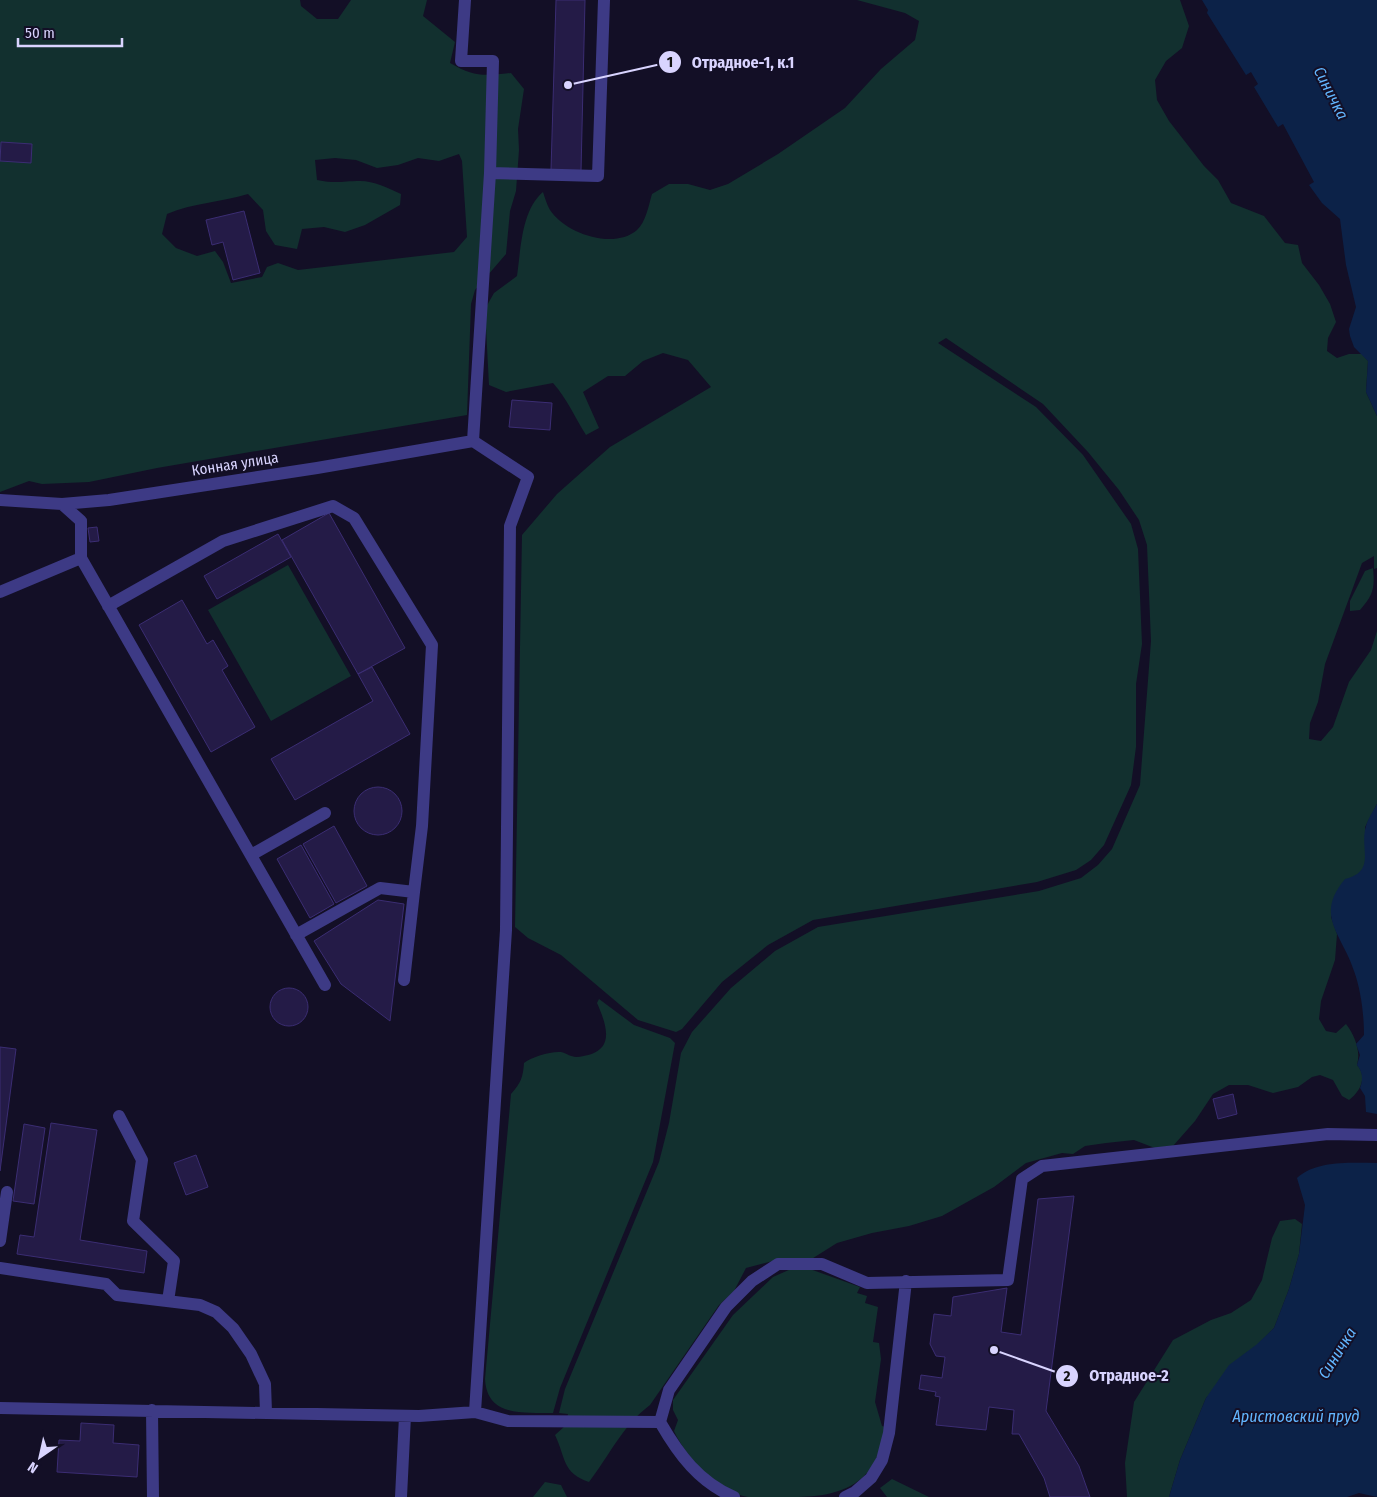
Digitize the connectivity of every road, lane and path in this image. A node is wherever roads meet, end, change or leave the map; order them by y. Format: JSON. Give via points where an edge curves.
{"nodes":[{"id":1,"x":465,"y":0,"type":"edge"},
{"id":2,"x":604,"y":0,"type":"edge"},
{"id":3,"x":490,"y":173,"type":"junction"},
{"id":4,"x":473,"y":441,"type":"junction"},
{"id":5,"x":0,"y":500,"type":"edge"},
{"id":6,"x":62,"y":504,"type":"junction"},
{"id":7,"x":81,"y":558,"type":"junction"},
{"id":8,"x":0,"y":592,"type":"edge"},
{"id":9,"x":108,"y":606,"type":"junction"},
{"id":10,"x":325,"y":813,"type":"dead end"},
{"id":11,"x":251,"y":855,"type":"junction"},
{"id":12,"x":414,"y":892,"type":"junction"},
{"id":13,"x":296,"y":936,"type":"junction"},
{"id":14,"x":404,"y":980,"type":"dead end"},
{"id":15,"x":324,"y":985,"type":"dead end"},
{"id":16,"x":119,"y":1116,"type":"dead end"},
{"id":17,"x":1377,"y":1135,"type":"edge"},
{"id":18,"x":7,"y":1192,"type":"dead end"},
{"id":19,"x":0,"y":1241,"type":"edge"},
{"id":20,"x":0,"y":1268,"type":"edge"},
{"id":21,"x":906,"y":1281,"type":"junction"},
{"id":22,"x":168,"y":1301,"type":"junction"},
{"id":23,"x":0,"y":1408,"type":"edge"},
{"id":24,"x":152,"y":1410,"type":"junction"},
{"id":25,"x":266,"y":1412,"type":"junction"},
{"id":26,"x":475,"y":1412,"type":"junction"},
{"id":27,"x":405,"y":1416,"type":"junction"},
{"id":28,"x":660,"y":1422,"type":"junction"},
{"id":29,"x":153,"y":1497,"type":"edge"},
{"id":30,"x":402,"y":1497,"type":"edge"},
{"id":31,"x":734,"y":1497,"type":"edge"},
{"id":32,"x":845,"y":1497,"type":"edge"}],
"edges":[{"from":1,"to":3,"type":"street","via":[[461,61],[493,61]]},
{"from":2,"to":3,"type":"street","via":[[598,176]]},
{"from":3,"to":4,"type":"street"},
{"from":4,"to":6,"type":"street","name":"Конная улица","via":[[110,500]]},
{"from":4,"to":26,"type":"street","via":[[528,477],[510,526],[506,930]]},
{"from":5,"to":6,"type":"street","name":"Конная улица"},
{"from":6,"to":7,"type":"street","via":[[81,521]]},
{"from":7,"to":8,"type":"street"},
{"from":7,"to":9,"type":"street"},
{"from":9,"to":11,"type":"street"},
{"from":9,"to":12,"type":"street","via":[[223,541],[333,506],[354,518],[432,645],[422,826]]},
{"from":10,"to":11,"type":"street"},
{"from":11,"to":13,"type":"street"},
{"from":12,"to":13,"type":"street","via":[[380,888]]},
{"from":12,"to":14,"type":"street"},
{"from":13,"to":15,"type":"street"},
{"from":16,"to":22,"type":"street","via":[[142,1160],[133,1221],[174,1261]]},
{"from":17,"to":21,"type":"street","via":[[1328,1134],[1042,1166],[1022,1179],[1008,1280]]},
{"from":18,"to":19,"type":"street"},
{"from":20,"to":22,"type":"street","via":[[106,1284],[117,1295]]},
{"from":21,"to":28,"type":"street","via":[[867,1283],[822,1264],[778,1264],[752,1281],[726,1308],[669,1390]]},
{"from":21,"to":32,"type":"street","via":[[889,1433],[882,1460],[871,1478]]},
{"from":22,"to":25,"type":"street","via":[[200,1305],[216,1312],[233,1328],[251,1354],[265,1384]]},
{"from":23,"to":24,"type":"street"},
{"from":24,"to":25,"type":"street"},
{"from":24,"to":29,"type":"street"},
{"from":25,"to":27,"type":"street"},
{"from":26,"to":27,"type":"street"},
{"from":26,"to":28,"type":"street","via":[[508,1421]]},
{"from":27,"to":30,"type":"street"},
{"from":28,"to":31,"type":"street","via":[[678,1452],[698,1476]]}]}
